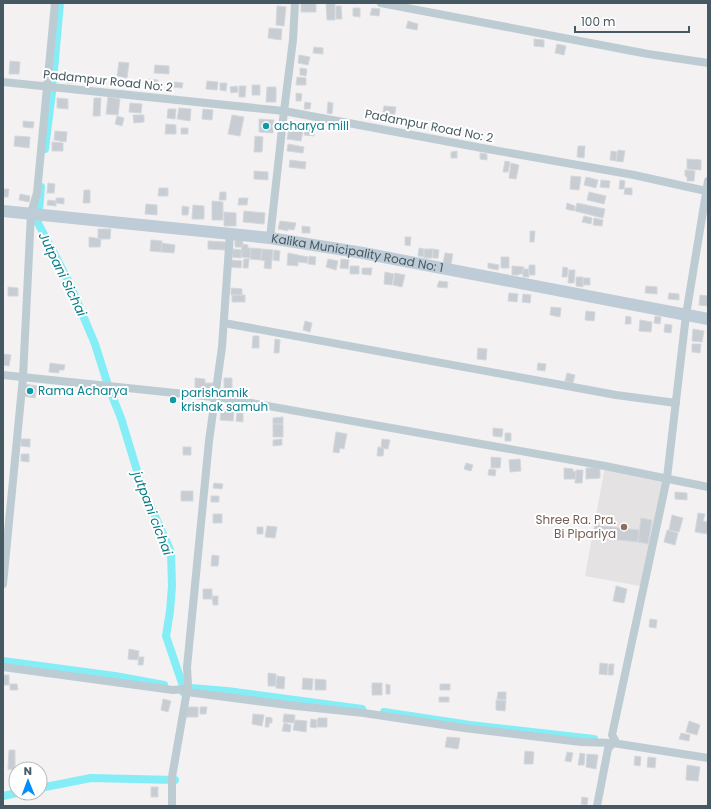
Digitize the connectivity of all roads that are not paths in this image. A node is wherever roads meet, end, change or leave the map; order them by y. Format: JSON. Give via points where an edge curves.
{"nodes":[{"id":1,"x":55,"y":3,"type":"edge"},
{"id":2,"x":295,"y":3,"type":"edge"},
{"id":3,"x":381,"y":3,"type":"edge"},
{"id":4,"x":708,"y":63,"type":"edge"},
{"id":5,"x":3,"y":82,"type":"edge"},
{"id":6,"x":47,"y":87,"type":"junction"},
{"id":7,"x":284,"y":111,"type":"junction"},
{"id":8,"x":708,"y":181,"type":"edge"},
{"id":9,"x":706,"y":191,"type":"junction"},
{"id":10,"x":3,"y":211,"type":"edge"},
{"id":11,"x":31,"y":213,"type":"junction"},
{"id":12,"x":230,"y":233,"type":"junction"},
{"id":13,"x":270,"y":238,"type":"junction"},
{"id":14,"x":686,"y":315,"type":"junction"},
{"id":15,"x":708,"y":319,"type":"edge"},
{"id":16,"x":224,"y":323,"type":"junction"},
{"id":17,"x":3,"y":375,"type":"edge"},
{"id":18,"x":23,"y":377,"type":"junction"},
{"id":19,"x":216,"y":397,"type":"junction"},
{"id":20,"x":676,"y":403,"type":"junction"},
{"id":21,"x":667,"y":478,"type":"junction"},
{"id":22,"x":708,"y":487,"type":"edge"},
{"id":23,"x":3,"y":584,"type":"edge"},
{"id":24,"x":3,"y":667,"type":"edge"},
{"id":25,"x":188,"y":689,"type":"junction"},
{"id":26,"x":614,"y":742,"type":"junction"},
{"id":27,"x":708,"y":758,"type":"edge"},
{"id":28,"x":172,"y":806,"type":"edge"},
{"id":29,"x":597,"y":806,"type":"edge"}],
"edges":[{"from":1,"to":6,"type":"street"},
{"from":2,"to":7,"type":"street"},
{"from":3,"to":4,"type":"street"},
{"from":5,"to":6,"type":"street","name":"Padampur Road No: 2"},
{"from":6,"to":7,"type":"street","name":"Padampur Road No: 2"},
{"from":6,"to":11,"type":"street","via":[[38,193]]},
{"from":7,"to":9,"type":"street","name":"Padampur Road No: 2","via":[[634,175]]},
{"from":7,"to":13,"type":"street"},
{"from":8,"to":9,"type":"street"},
{"from":9,"to":14,"type":"street"},
{"from":10,"to":11,"type":"street","name":"Kalika Municipality Road No: 1"},
{"from":11,"to":12,"type":"street","name":"Kalika Municipality Road No: 1"},
{"from":11,"to":18,"type":"street"},
{"from":12,"to":13,"type":"street","name":"Kalika Municipality Road No: 1"},
{"from":12,"to":16,"type":"street"},
{"from":13,"to":14,"type":"street","name":"Kalika Municipality Road No: 1","via":[[363,253]]},
{"from":14,"to":15,"type":"street","name":"Kalika Municipality Road No: 1"},
{"from":14,"to":20,"type":"street"},
{"from":16,"to":19,"type":"street"},
{"from":16,"to":20,"type":"street","via":[[616,395]]},
{"from":17,"to":18,"type":"street"},
{"from":18,"to":19,"type":"street"},
{"from":18,"to":23,"type":"street"},
{"from":19,"to":21,"type":"street"},
{"from":19,"to":25,"type":"street","via":[[209,441],[187,667]]},
{"from":20,"to":21,"type":"street"},
{"from":21,"to":22,"type":"street"},
{"from":21,"to":26,"type":"street","via":[[612,735]]},
{"from":24,"to":25,"type":"street","via":[[173,690]]},
{"from":25,"to":26,"type":"street","via":[[464,728],[581,742]]},
{"from":25,"to":28,"type":"street","via":[[172,777]]},
{"from":26,"to":27,"type":"street"},
{"from":26,"to":29,"type":"street","via":[[608,749]]}]}
